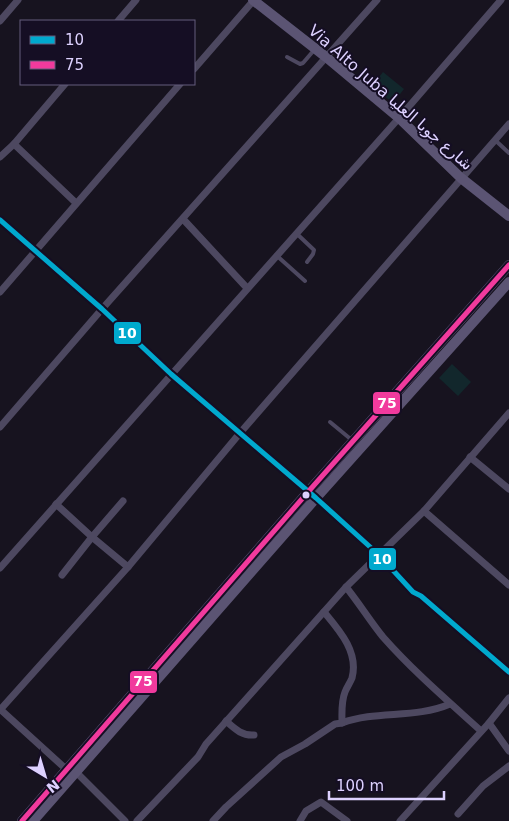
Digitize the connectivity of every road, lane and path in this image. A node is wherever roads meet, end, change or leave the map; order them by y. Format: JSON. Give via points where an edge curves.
{"nodes":[{"id":1,"x":18,"y":0,"type":"edge"},
{"id":2,"x":136,"y":0,"type":"edge"},
{"id":3,"x":253,"y":0,"type":"edge"},
{"id":4,"x":378,"y":0,"type":"edge"},
{"id":5,"x":501,"y":0,"type":"edge"},
{"id":6,"x":119,"y":20,"type":"edge"},
{"id":7,"x":0,"y":21,"type":"edge"},
{"id":8,"x":315,"y":49,"type":"junction"},
{"id":9,"x":326,"y":57,"type":"junction"},
{"id":10,"x":287,"y":58,"type":"dead end"},
{"id":11,"x":195,"y":67,"type":"edge"},
{"id":12,"x":62,"y":85,"type":"edge"},
{"id":13,"x":179,"y":85,"type":"edge"},
{"id":14,"x":399,"y":118,"type":"junction"},
{"id":15,"x":509,"y":124,"type":"edge"},
{"id":16,"x":495,"y":140,"type":"junction"},
{"id":17,"x":14,"y":144,"type":"junction"},
{"id":18,"x":509,"y":153,"type":"edge"},
{"id":19,"x":0,"y":157,"type":"edge"},
{"id":20,"x":462,"y":178,"type":"junction"},
{"id":21,"x":76,"y":203,"type":"junction"},
{"id":22,"x":509,"y":216,"type":"edge"},
{"id":23,"x":183,"y":219,"type":"junction"},
{"id":24,"x":0,"y":220,"type":"edge"},
{"id":25,"x":296,"y":233,"type":"junction"},
{"id":26,"x":36,"y":251,"type":"junction"},
{"id":27,"x":276,"y":255,"type":"junction"},
{"id":28,"x":307,"y":262,"type":"dead end"},
{"id":29,"x":509,"y":265,"type":"edge"},
{"id":30,"x":305,"y":281,"type":"dead end"},
{"id":31,"x":509,"y":282,"type":"edge"},
{"id":32,"x":247,"y":288,"type":"junction"},
{"id":33,"x":0,"y":292,"type":"edge"},
{"id":34,"x":102,"y":309,"type":"junction"},
{"id":35,"x":466,"y":314,"type":"junction"},
{"id":36,"x":474,"y":321,"type":"junction"},
{"id":37,"x":172,"y":374,"type":"junction"},
{"id":38,"x":509,"y":413,"type":"edge"},
{"id":39,"x":330,"y":422,"type":"dead end"},
{"id":40,"x":0,"y":426,"type":"edge"},
{"id":41,"x":240,"y":433,"type":"junction"},
{"id":42,"x":352,"y":441,"type":"junction"},
{"id":43,"x":470,"y":458,"type":"junction"},
{"id":44,"x":509,"y":490,"type":"edge"},
{"id":45,"x":312,"y":495,"type":"junction"},
{"id":46,"x":123,"y":502,"type":"dead end"},
{"id":47,"x":56,"y":504,"type":"junction"},
{"id":48,"x":424,"y":511,"type":"junction"},
{"id":49,"x":92,"y":537,"type":"junction"},
{"id":50,"x":380,"y":556,"type":"junction"},
{"id":51,"x":128,"y":566,"type":"junction"},
{"id":52,"x":0,"y":568,"type":"edge"},
{"id":53,"x":62,"y":575,"type":"dead end"},
{"id":54,"x":509,"y":585,"type":"edge"},
{"id":55,"x":346,"y":587,"type":"junction"},
{"id":56,"x":324,"y":612,"type":"junction"},
{"id":57,"x":509,"y":672,"type":"edge"},
{"id":58,"x":509,"y":698,"type":"edge"},
{"id":59,"x":450,"y":704,"type":"junction"},
{"id":60,"x":0,"y":710,"type":"edge"},
{"id":61,"x":226,"y":721,"type":"junction"},
{"id":62,"x":342,"y":723,"type":"junction"},
{"id":63,"x":489,"y":724,"type":"junction"},
{"id":64,"x":482,"y":731,"type":"junction"},
{"id":65,"x":254,"y":735,"type":"dead end"},
{"id":66,"x":509,"y":752,"type":"edge"},
{"id":67,"x":509,"y":766,"type":"edge"},
{"id":68,"x":72,"y":771,"type":"junction"},
{"id":69,"x":458,"y":814,"type":"dead end"},
{"id":70,"x":22,"y":821,"type":"edge"},
{"id":71,"x":33,"y":821,"type":"edge"},
{"id":72,"x":125,"y":821,"type":"edge"},
{"id":73,"x":137,"y":821,"type":"edge"},
{"id":74,"x":213,"y":821,"type":"edge"},
{"id":75,"x":300,"y":821,"type":"edge"},
{"id":76,"x":347,"y":821,"type":"edge"},
{"id":77,"x":400,"y":821,"type":"edge"}],
"edges":[{"from":1,"to":7,"type":"street"},
{"from":2,"to":6,"type":"street"},
{"from":3,"to":8,"type":"main road","name":"Via Alto Juba شارع جوبا العليا"},
{"from":3,"to":11,"type":"street"},
{"from":4,"to":9,"type":"street"},
{"from":5,"to":14,"type":"street"},
{"from":8,"to":9,"type":"main road","name":"Via Alto Juba شارع جوبا العليا"},
{"from":8,"to":10,"type":"lane","via":[[300,64]]},
{"from":9,"to":14,"type":"main road","name":"Via Alto Juba شارع جوبا العليا"},
{"from":9,"to":23,"type":"street"},
{"from":12,"to":17,"type":"street"},
{"from":13,"to":21,"type":"street"},
{"from":14,"to":20,"type":"main road","name":"Via Alto Juba شارع جوبا العليا"},
{"from":14,"to":25,"type":"street"},
{"from":15,"to":16,"type":"street"},
{"from":16,"to":18,"type":"lane"},
{"from":16,"to":20,"type":"street"},
{"from":17,"to":19,"type":"street"},
{"from":17,"to":21,"type":"street"},
{"from":20,"to":22,"type":"main road","name":"Via Alto Juba شارع جوبا العليا"},
{"from":20,"to":41,"type":"street"},
{"from":21,"to":26,"type":"street"},
{"from":23,"to":32,"type":"street"},
{"from":23,"to":34,"type":"street"},
{"from":24,"to":26,"type":"street"},
{"from":25,"to":27,"type":"street"},
{"from":25,"to":28,"type":"lane","via":[[314,250]]},
{"from":26,"to":33,"type":"street"},
{"from":26,"to":34,"type":"street"},
{"from":27,"to":30,"type":"lane"},
{"from":27,"to":32,"type":"street"},
{"from":29,"to":35,"type":"main road"},
{"from":31,"to":36,"type":"main road"},
{"from":32,"to":37,"type":"street"},
{"from":34,"to":37,"type":"street"},
{"from":34,"to":40,"type":"street"},
{"from":35,"to":36,"type":"main road"},
{"from":35,"to":42,"type":"main road"},
{"from":36,"to":45,"type":"main road"},
{"from":37,"to":41,"type":"street"},
{"from":37,"to":47,"type":"street"},
{"from":38,"to":43,"type":"street"},
{"from":39,"to":42,"type":"lane"},
{"from":41,"to":45,"type":"street"},
{"from":41,"to":51,"type":"street"},
{"from":42,"to":45,"type":"main road"},
{"from":43,"to":44,"type":"street"},
{"from":43,"to":48,"type":"street"},
{"from":45,"to":50,"type":"street"},
{"from":45,"to":68,"type":"main road"},
{"from":46,"to":49,"type":"street"},
{"from":47,"to":49,"type":"street"},
{"from":47,"to":52,"type":"street"},
{"from":48,"to":50,"type":"street"},
{"from":48,"to":54,"type":"street"},
{"from":49,"to":51,"type":"street"},
{"from":49,"to":53,"type":"street"},
{"from":50,"to":55,"type":"street"},
{"from":50,"to":57,"type":"street","via":[[416,594]]},
{"from":51,"to":60,"type":"street"},
{"from":55,"to":56,"type":"street"},
{"from":55,"to":59,"type":"street","via":[[385,638]]},
{"from":56,"to":61,"type":"street"},
{"from":56,"to":62,"type":"street","via":[[341,633],[352,656],[352,676],[341,706]]},
{"from":58,"to":63,"type":"street"},
{"from":59,"to":62,"type":"street","via":[[423,712],[360,718]]},
{"from":59,"to":64,"type":"street"},
{"from":60,"to":68,"type":"street"},
{"from":61,"to":65,"type":"street","via":[[238,732]]},
{"from":61,"to":73,"type":"street","via":[[198,757]]},
{"from":62,"to":74,"type":"street","via":[[334,724],[281,757]]},
{"from":63,"to":64,"type":"street"},
{"from":63,"to":66,"type":"street"},
{"from":64,"to":77,"type":"street"},
{"from":67,"to":69,"type":"street","via":[[483,786]]},
{"from":68,"to":70,"type":"main road"},
{"from":68,"to":71,"type":"main road"},
{"from":68,"to":72,"type":"street"},
{"from":75,"to":76,"type":"street","via":[[306,811],[321,802]]}]}
